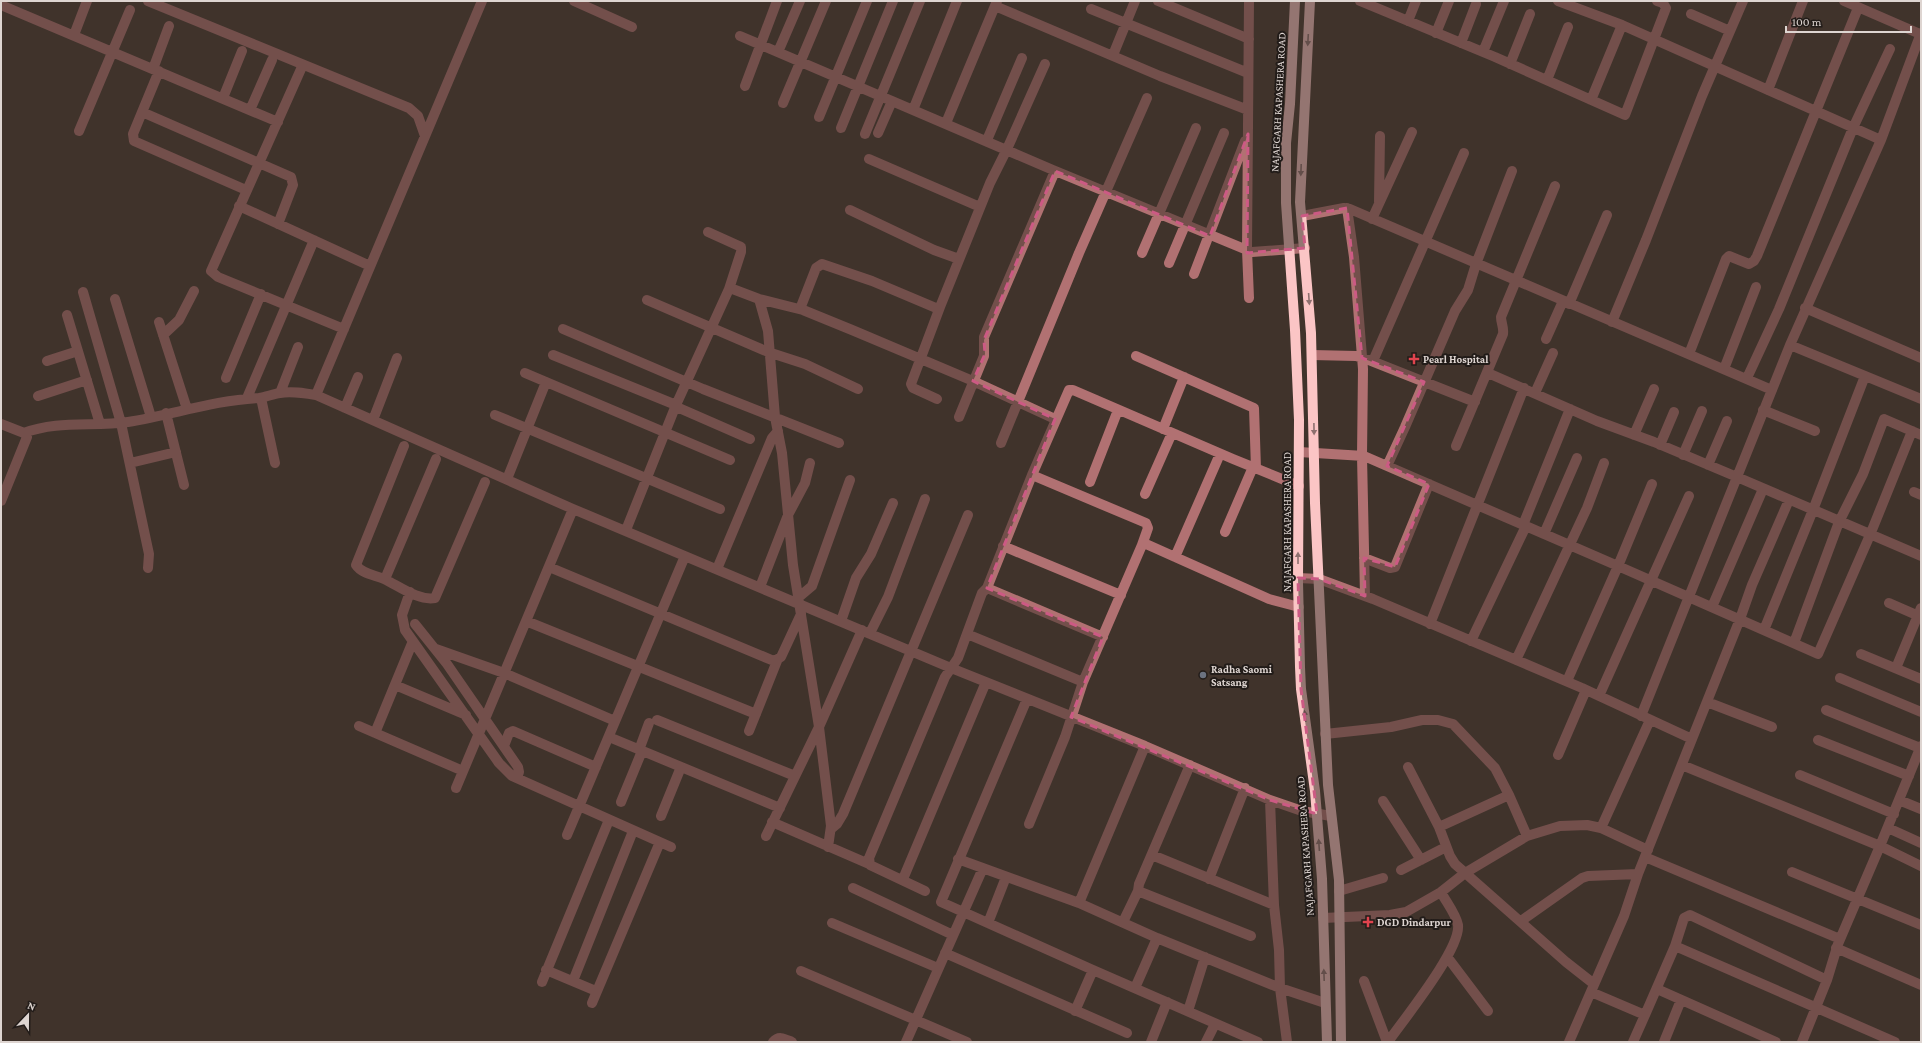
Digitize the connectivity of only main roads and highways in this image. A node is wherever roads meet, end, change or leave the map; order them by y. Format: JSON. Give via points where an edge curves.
{"nodes":[{"id":1,"x":1295,"y":1,"type":"edge"},
{"id":2,"x":1310,"y":1,"type":"edge"},
{"id":3,"x":1300,"y":202,"type":"junction"},
{"id":4,"x":1286,"y":203,"type":"junction"},
{"id":5,"x":1326,"y":1042,"type":"edge"},
{"id":6,"x":1341,"y":1042,"type":"edge"}],
"edges":[{"from":1,"to":4,"type":"main road","name":"NAJAFGARH KAPASHERA ROAD","via":[[1286,143]]},
{"from":2,"to":3,"type":"main road","one_way":true},
{"from":3,"to":4,"type":"main road"},
{"from":3,"to":6,"type":"main road","one_way":true,"via":[[1312,355],[1314,503],[1326,734],[1339,891]]},
{"from":5,"to":4,"type":"main road","name":"NAJAFGARH KAPASHERA ROAD","one_way":true,"via":[[1317,814],[1301,689],[1298,578],[1299,452],[1295,330]]}]}
